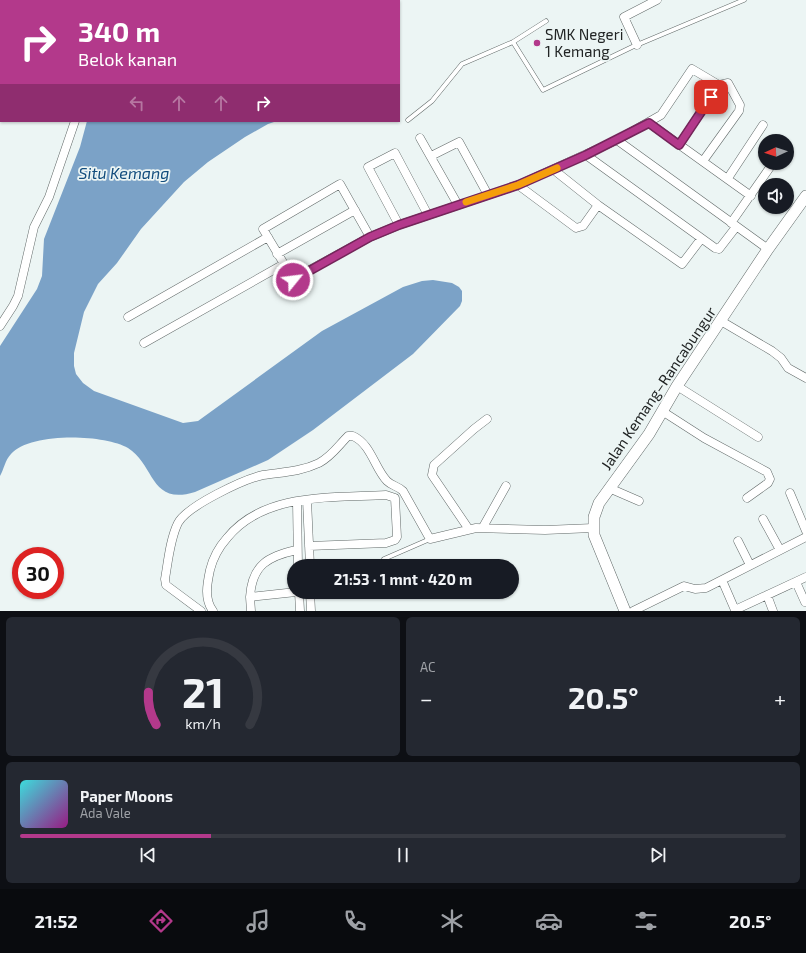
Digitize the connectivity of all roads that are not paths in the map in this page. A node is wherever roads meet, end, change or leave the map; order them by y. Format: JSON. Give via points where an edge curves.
{"nodes":[{"id":1,"x":657,"y":0,"type":"edge"},
{"id":2,"x":744,"y":0,"type":"edge"},
{"id":3,"x":546,"y":21,"type":"dead end"},
{"id":4,"x":513,"y":42,"type":"junction"},
{"id":5,"x":637,"y":45,"type":"junction"},
{"id":6,"x":719,"y":85,"type":"junction"},
{"id":7,"x":408,"y":120,"type":"dead end"},
{"id":8,"x":75,"y":122,"type":"edge"},
{"id":9,"x":649,"y":123,"type":"junction"},
{"id":10,"x":763,"y":125,"type":"dead end"},
{"id":11,"x":420,"y":138,"type":"dead end"},
{"id":12,"x":617,"y":140,"type":"junction"},
{"id":13,"x":679,"y":145,"type":"junction"},
{"id":14,"x":586,"y":155,"type":"junction"},
{"id":15,"x":431,"y":156,"type":"junction"},
{"id":16,"x":703,"y":161,"type":"junction"},
{"id":17,"x":554,"y":170,"type":"junction"},
{"id":18,"x":768,"y":170,"type":"edge"},
{"id":19,"x":728,"y":178,"type":"junction"},
{"id":20,"x":518,"y":185,"type":"junction"},
{"id":21,"x":488,"y":195,"type":"junction"},
{"id":22,"x":751,"y":196,"type":"junction"},
{"id":23,"x":806,"y":196,"type":"edge"},
{"id":24,"x":458,"y":205,"type":"junction"},
{"id":25,"x":598,"y":205,"type":"junction"},
{"id":26,"x":355,"y":210,"type":"junction"},
{"id":27,"x":428,"y":215,"type":"junction"},
{"id":28,"x":399,"y":225,"type":"junction"},
{"id":29,"x":734,"y":225,"type":"junction"},
{"id":30,"x":268,"y":237,"type":"junction"},
{"id":31,"x":370,"y":237,"type":"junction"},
{"id":32,"x":701,"y":239,"type":"junction"},
{"id":33,"x":768,"y":249,"type":"junction"},
{"id":34,"x":277,"y":254,"type":"junction"},
{"id":35,"x":284,"y":264,"type":"junction"},
{"id":36,"x":128,"y":317,"type":"dead end"},
{"id":37,"x":721,"y":321,"type":"junction"},
{"id":38,"x":0,"y":326,"type":"edge"},
{"id":39,"x":144,"y":343,"type":"dead end"},
{"id":40,"x":806,"y":378,"type":"edge"},
{"id":41,"x":677,"y":386,"type":"junction"},
{"id":42,"x":662,"y":411,"type":"junction"},
{"id":43,"x":487,"y":419,"type":"dead end"},
{"id":44,"x":758,"y":437,"type":"dead end"},
{"id":45,"x":506,"y":486,"type":"dead end"},
{"id":46,"x":609,"y":488,"type":"junction"},
{"id":47,"x":790,"y":493,"type":"dead end"},
{"id":48,"x":747,"y":498,"type":"dead end"},
{"id":49,"x":307,"y":500,"type":"junction"},
{"id":50,"x":297,"y":501,"type":"junction"},
{"id":51,"x":639,"y":502,"type":"dead end"},
{"id":52,"x":763,"y":519,"type":"dead end"},
{"id":53,"x":483,"y":527,"type":"junction"},
{"id":54,"x":468,"y":528,"type":"junction"},
{"id":55,"x":593,"y":528,"type":"junction"},
{"id":56,"x":806,"y":531,"type":"edge"},
{"id":57,"x":806,"y":537,"type":"edge"},
{"id":58,"x":430,"y":540,"type":"junction"},
{"id":59,"x":738,"y":541,"type":"dead end"},
{"id":60,"x":309,"y":546,"type":"junction"},
{"id":61,"x":297,"y":550,"type":"junction"},
{"id":62,"x":780,"y":550,"type":"junction"},
{"id":63,"x":298,"y":559,"type":"edge"},
{"id":64,"x":310,"y":559,"type":"edge"},
{"id":65,"x":384,"y":559,"type":"dead end"},
{"id":66,"x":750,"y":565,"type":"junction"},
{"id":67,"x":806,"y":577,"type":"edge"},
{"id":68,"x":722,"y":580,"type":"junction"},
{"id":69,"x":796,"y":582,"type":"junction"},
{"id":70,"x":287,"y":593,"type":"edge"},
{"id":71,"x":767,"y":595,"type":"junction"},
{"id":72,"x":250,"y":597,"type":"junction"},
{"id":73,"x":299,"y":599,"type":"edge"},
{"id":74,"x":310,"y":599,"type":"edge"},
{"id":75,"x":804,"y":602,"type":"dead end"},
{"id":76,"x":250,"y":610,"type":"edge"},
{"id":77,"x":201,"y":611,"type":"edge"},
{"id":78,"x":213,"y":611,"type":"edge"},
{"id":79,"x":300,"y":611,"type":"edge"},
{"id":80,"x":311,"y":611,"type":"edge"},
{"id":81,"x":625,"y":611,"type":"edge"},
{"id":82,"x":633,"y":611,"type":"edge"},
{"id":83,"x":735,"y":611,"type":"edge"},
{"id":84,"x":773,"y":611,"type":"edge"}],
"edges":[{"from":1,"to":5,"type":"street","via":[[624,17]]},
{"from":2,"to":5,"type":"lane"},
{"from":3,"to":4,"type":"lane"},
{"from":4,"to":5,"type":"lane","via":[[542,90]]},
{"from":4,"to":7,"type":"lane","via":[[462,64],[432,101]]},
{"from":6,"to":9,"type":"street","via":[[692,69],[661,115]]},
{"from":6,"to":13,"type":"street"},
{"from":6,"to":16,"type":"street","via":[[728,83],[740,105],[739,111]]},
{"from":8,"to":38,"type":"street","via":[[49,197],[34,227],[18,296]]},
{"from":9,"to":12,"type":"street"},
{"from":9,"to":13,"type":"street"},
{"from":10,"to":19,"type":"street"},
{"from":11,"to":15,"type":"street"},
{"from":12,"to":14,"type":"street"},
{"from":12,"to":29,"type":"street"},
{"from":13,"to":16,"type":"street"},
{"from":14,"to":17,"type":"street"},
{"from":14,"to":32,"type":"street"},
{"from":15,"to":21,"type":"street","via":[[459,142]]},
{"from":15,"to":24,"type":"street"},
{"from":16,"to":19,"type":"street"},
{"from":17,"to":20,"type":"street"},
{"from":17,"to":25,"type":"street"},
{"from":18,"to":22,"type":"street"},
{"from":19,"to":22,"type":"street"},
{"from":20,"to":21,"type":"street"},
{"from":20,"to":25,"type":"street","via":[[576,228],[583,226]]},
{"from":21,"to":24,"type":"street"},
{"from":22,"to":29,"type":"street"},
{"from":23,"to":33,"type":"street","name":"Jalan Kemang–Rancabungur"},
{"from":24,"to":27,"type":"street"},
{"from":25,"to":32,"type":"street","via":[[682,264]]},
{"from":26,"to":30,"type":"street","via":[[340,184],[263,229]]},
{"from":26,"to":31,"type":"street"},
{"from":26,"to":34,"type":"street"},
{"from":27,"to":28,"type":"street"},
{"from":27,"to":28,"type":"street","via":[[395,153],[368,167]]},
{"from":28,"to":31,"type":"street"},
{"from":29,"to":32,"type":"street","via":[[719,249]]},
{"from":29,"to":33,"type":"street"},
{"from":30,"to":34,"type":"street"},
{"from":30,"to":36,"type":"street"},
{"from":31,"to":35,"type":"street","via":[[293,280]]},
{"from":33,"to":37,"type":"street","name":"Jalan Kemang–Rancabungur"},
{"from":34,"to":35,"type":"street"},
{"from":35,"to":39,"type":"street"},
{"from":37,"to":40,"type":"street","via":[[772,351],[782,358],[788,368]]},
{"from":37,"to":41,"type":"street","name":"Jalan Kemang–Rancabungur"},
{"from":41,"to":42,"type":"street","name":"Jalan Kemang–Rancabungur"},
{"from":41,"to":44,"type":"street"},
{"from":42,"to":46,"type":"street","name":"Jalan Kemang–Rancabungur"},
{"from":42,"to":48,"type":"street","via":[[717,446],[767,472],[770,479],[768,483]]},
{"from":43,"to":54,"type":"street","via":[[434,465],[432,470],[432,475]]},
{"from":45,"to":53,"type":"street"},
{"from":46,"to":51,"type":"street"},
{"from":46,"to":55,"type":"street","name":"Jalan Kemang–Rancabungur","via":[[596,510]]},
{"from":47,"to":56,"type":"street"},
{"from":49,"to":50,"type":"street"},
{"from":49,"to":60,"type":"street"},
{"from":49,"to":60,"type":"street","via":[[386,495],[392,496],[396,501],[395,540],[386,543]]},
{"from":50,"to":61,"type":"street"},
{"from":50,"to":78,"type":"street","via":[[248,518],[223,543],[211,567],[208,582],[207,596]]},
{"from":52,"to":62,"type":"street"},
{"from":53,"to":54,"type":"street"},
{"from":53,"to":55,"type":"street","via":[[545,530]]},
{"from":54,"to":58,"type":"street"},
{"from":55,"to":81,"type":"street","name":"Jalan Kemang–Rancabungur","via":[[597,545]]},
{"from":57,"to":62,"type":"street"},
{"from":58,"to":65,"type":"lane"},
{"from":58,"to":77,"type":"street","via":[[403,491],[399,486],[387,481],[361,442],[353,436],[348,436],[334,453],[319,462],[291,472],[263,475],[247,481],[215,495],[182,516],[175,530],[166,585]]},
{"from":59,"to":66,"type":"street"},
{"from":60,"to":64,"type":"street"},
{"from":61,"to":63,"type":"street"},
{"from":61,"to":72,"type":"street","via":[[275,555],[259,567],[251,582]]},
{"from":62,"to":66,"type":"street"},
{"from":66,"to":68,"type":"street"},
{"from":67,"to":69,"type":"street"},
{"from":68,"to":82,"type":"street","via":[[700,589],[684,586]]},
{"from":68,"to":83,"type":"street"},
{"from":69,"to":71,"type":"street"},
{"from":69,"to":75,"type":"street"},
{"from":70,"to":72,"type":"street"},
{"from":71,"to":83,"type":"street"},
{"from":71,"to":84,"type":"street"},
{"from":72,"to":76,"type":"street"},
{"from":73,"to":79,"type":"street"},
{"from":74,"to":80,"type":"street"}]}
